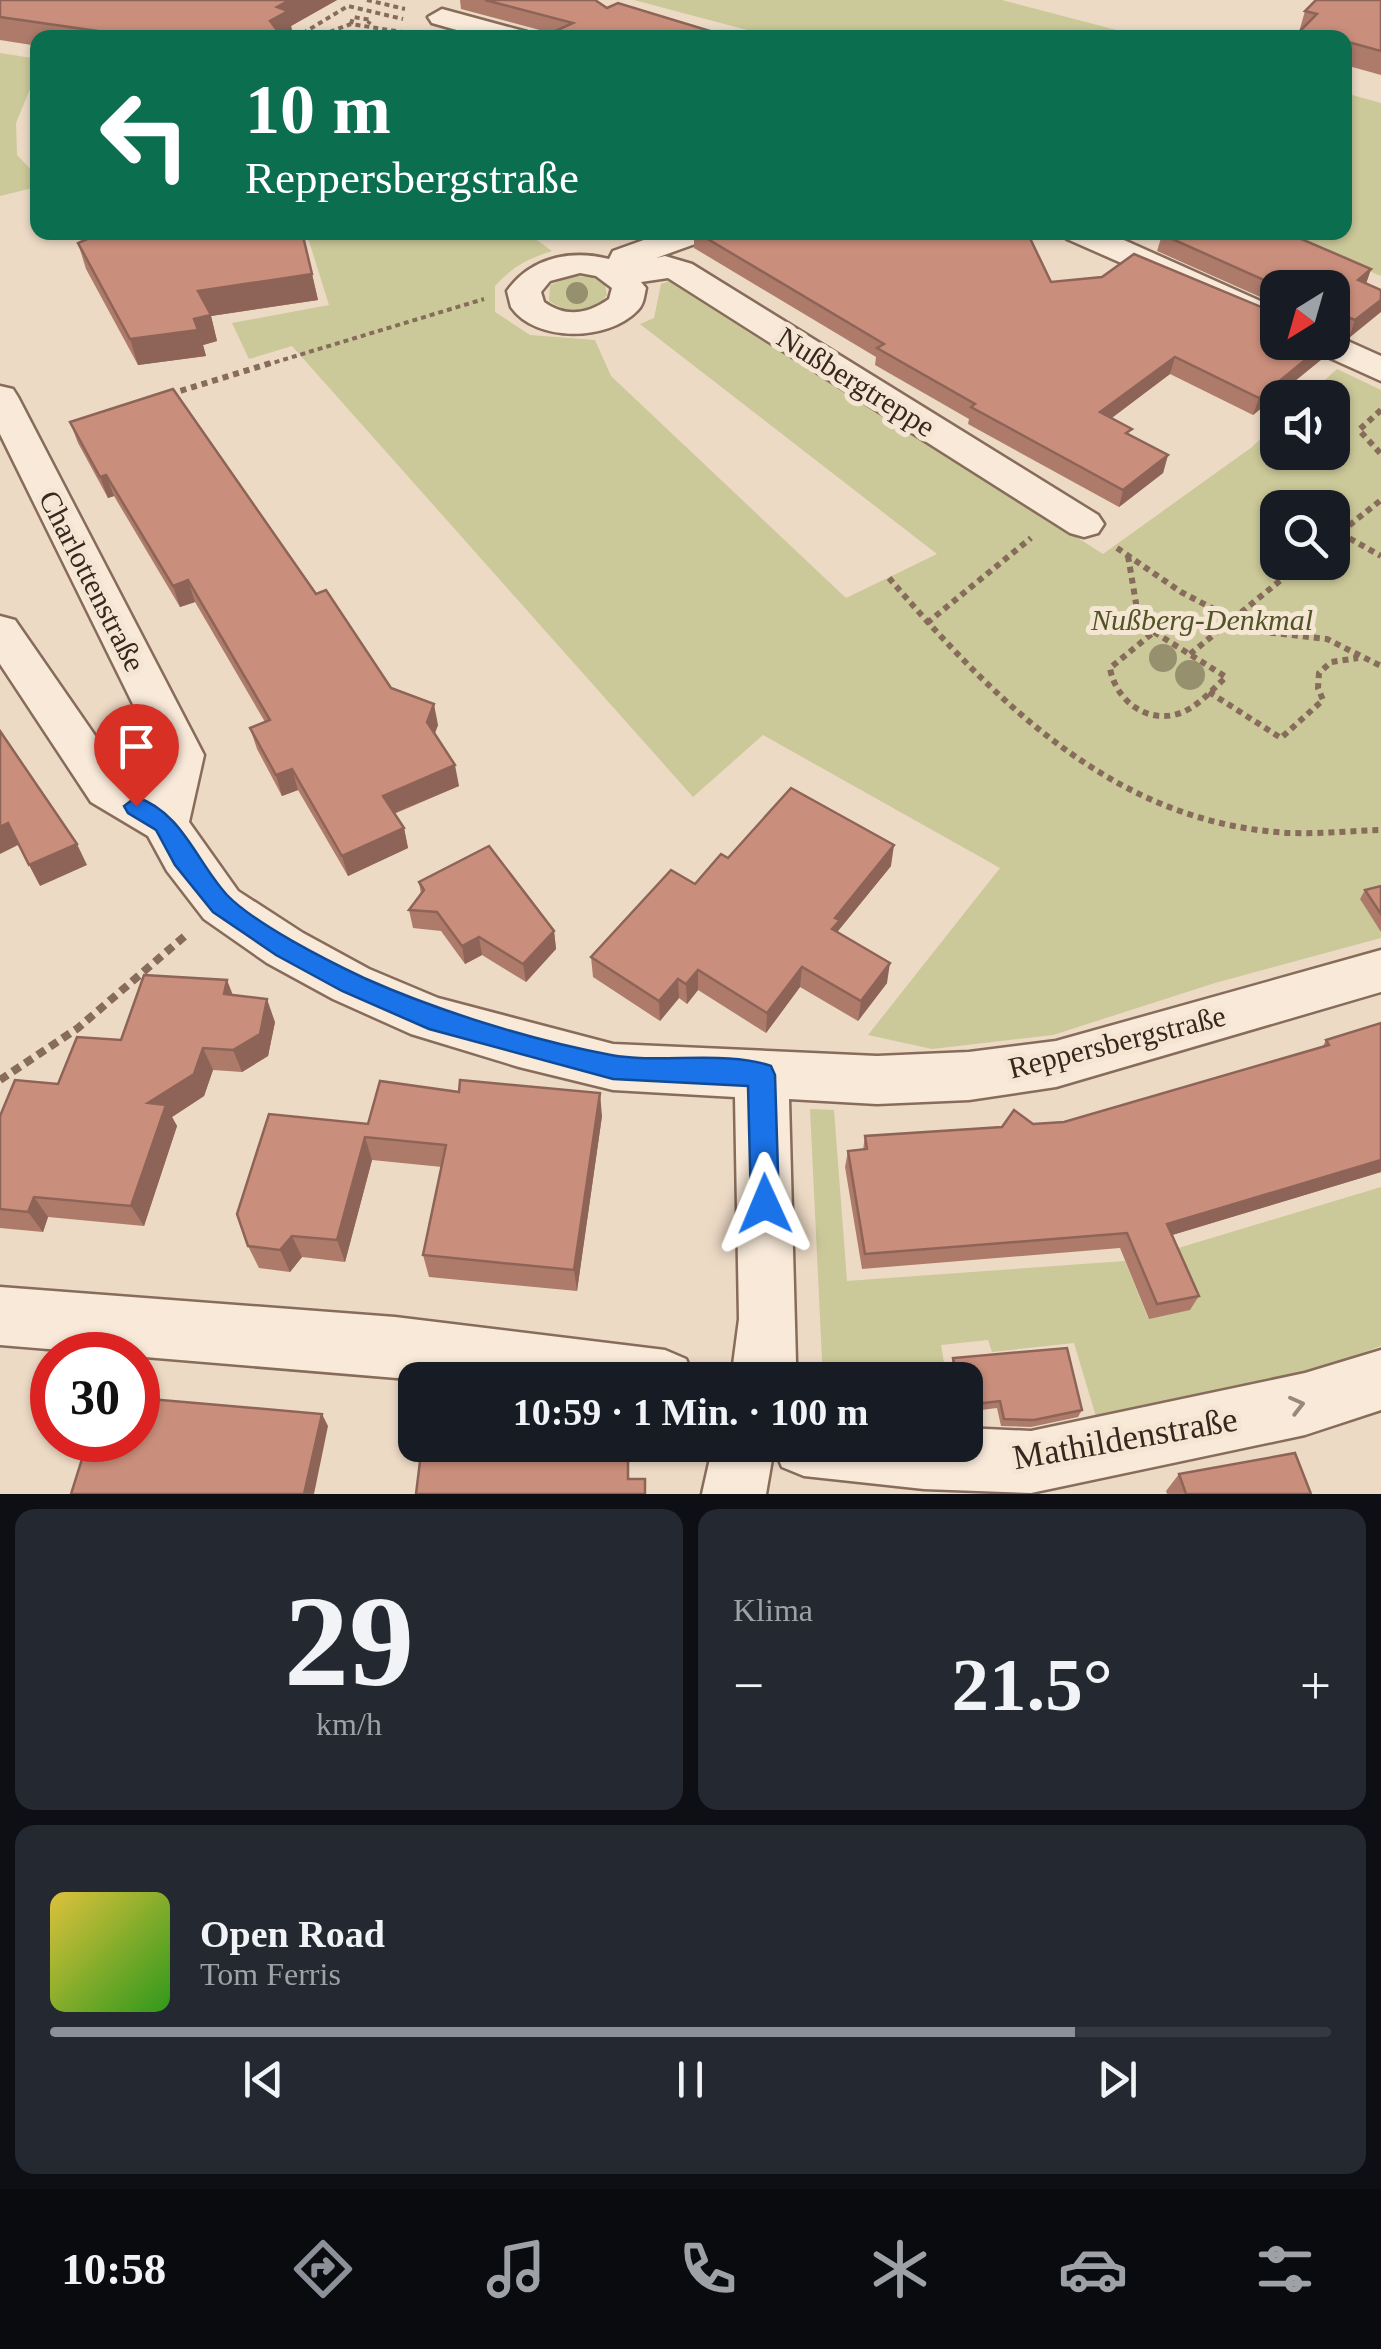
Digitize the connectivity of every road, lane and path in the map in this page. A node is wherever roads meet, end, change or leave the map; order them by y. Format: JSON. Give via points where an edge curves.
{"nodes":[{"id":1,"x":428,"y":20,"type":"joint"},
{"id":2,"x":308,"y":30,"type":"edge"},
{"id":3,"x":335,"y":30,"type":"edge"},
{"id":4,"x":395,"y":30,"type":"edge"},
{"id":5,"x":477,"y":30,"type":"edge"},
{"id":6,"x":681,"y":240,"type":"edge"},
{"id":7,"x":1096,"y":240,"type":"edge"},
{"id":8,"x":492,"y":296,"type":"dead end"},
{"id":9,"x":1260,"y":314,"type":"edge"},
{"id":10,"x":1350,"y":355,"type":"edge"},
{"id":11,"x":1381,"y":370,"type":"edge"},
{"id":12,"x":0,"y":398,"type":"edge"},
{"id":13,"x":153,"y":399,"type":"edge"},
{"id":14,"x":1381,"y":410,"type":"edge"},
{"id":15,"x":1381,"y":454,"type":"edge"},
{"id":16,"x":1381,"y":500,"type":"edge"},
{"id":17,"x":1074,"y":518,"type":"joint"},
{"id":18,"x":1350,"y":525,"type":"edge"},
{"id":19,"x":1350,"y":539,"type":"edge"},
{"id":20,"x":1381,"y":556,"type":"edge"},
{"id":21,"x":888,"y":578,"type":"dead end"},
{"id":22,"x":1282,"y":580,"type":"edge"},
{"id":23,"x":1233,"y":619,"type":"junction"},
{"id":24,"x":927,"y":623,"type":"junction"},
{"id":25,"x":0,"y":631,"type":"edge"},
{"id":26,"x":1154,"y":632,"type":"junction"},
{"id":27,"x":1190,"y":654,"type":"junction"},
{"id":28,"x":1363,"y":659,"type":"junction"},
{"id":29,"x":1381,"y":666,"type":"edge"},
{"id":30,"x":1209,"y":692,"type":"junction"},
{"id":31,"x":165,"y":823,"type":"junction"},
{"id":32,"x":1381,"y":830,"type":"edge"},
{"id":33,"x":221,"y":905,"type":"junction"},
{"id":34,"x":1381,"y":971,"type":"edge"},
{"id":35,"x":761,"y":1075,"type":"junction"},
{"id":36,"x":0,"y":1080,"type":"edge"},
{"id":37,"x":0,"y":1316,"type":"edge"},
{"id":38,"x":517,"y":1362,"type":"edge"},
{"id":39,"x":766,"y":1362,"type":"edge"},
{"id":40,"x":1381,"y":1380,"type":"edge"},
{"id":41,"x":983,"y":1460,"type":"edge"},
{"id":42,"x":741,"y":1462,"type":"edge"},
{"id":43,"x":734,"y":1494,"type":"edge"}],
"edges":[{"from":1,"to":2,"type":"path","via":[[348,6]]},
{"from":1,"to":5,"type":"street"},
{"from":3,"to":4,"type":"path","via":[[368,24]]},
{"from":6,"to":17,"type":"street","name":"Nußbergtreppe","via":[[613,271],[680,271]]},
{"from":7,"to":9,"type":"street"},
{"from":8,"to":13,"type":"path"},
{"from":10,"to":11,"type":"street"},
{"from":12,"to":31,"type":"street","name":"Charlottenstraße","via":[[181,755]]},
{"from":14,"to":15,"type":"path","via":[[1359,430]]},
{"from":16,"to":18,"type":"path"},
{"from":17,"to":24,"type":"path"},
{"from":19,"to":20,"type":"path"},
{"from":21,"to":24,"type":"path"},
{"from":22,"to":23,"type":"path"},
{"from":23,"to":26,"type":"path","via":[[1128,555],[1138,609]]},
{"from":23,"to":27,"type":"path"},
{"from":23,"to":28,"type":"path","via":[[1264,632],[1327,639]]},
{"from":24,"to":32,"type":"path","via":[[1009,708],[1119,786],[1188,814],[1255,830]]},
{"from":25,"to":31,"type":"street","name":"Reppersbergstraße","via":[[107,789]]},
{"from":26,"to":27,"type":"path"},
{"from":26,"to":30,"type":"path","via":[[1110,668],[1120,699],[1163,716],[1185,713]]},
{"from":27,"to":30,"type":"path","via":[[1226,677]]},
{"from":28,"to":29,"type":"path"},
{"from":28,"to":30,"type":"path","via":[[1331,662],[1319,674],[1323,700],[1282,738]]},
{"from":31,"to":33,"type":"street","name":"Reppersbergstraße"},
{"from":33,"to":35,"type":"street","name":"Reppersbergstraße","via":[[351,984],[429,1018],[613,1067]]},
{"from":33,"to":36,"type":"path","via":[[78,1028]]},
{"from":34,"to":35,"type":"street","name":"Reppersbergstraße","via":[[1056,1064],[877,1080]]},
{"from":35,"to":39,"type":"street"},
{"from":37,"to":38,"type":"street"},
{"from":41,"to":40,"type":"street","name":"Mathildenstraße","one_way":true,"via":[[1031,1462],[1305,1404]]},
{"from":42,"to":43,"type":"street"}]}
